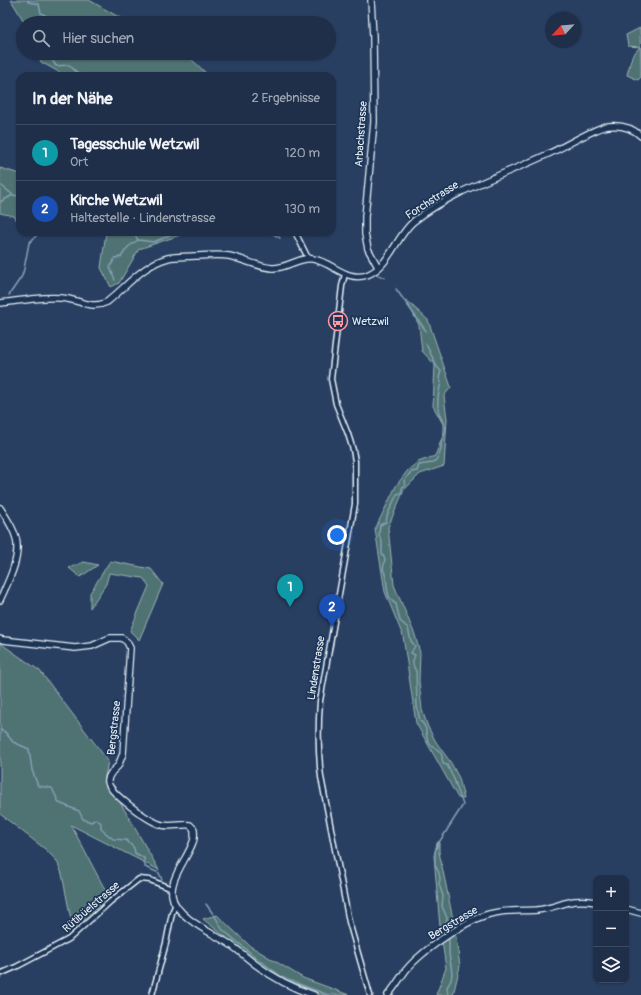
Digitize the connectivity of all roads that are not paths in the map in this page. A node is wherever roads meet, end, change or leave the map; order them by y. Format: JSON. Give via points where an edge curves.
{"nodes":[{"id":1,"x":371,"y":0,"type":"edge"},
{"id":2,"x":641,"y":136,"type":"edge"},
{"id":3,"x":298,"y":236,"type":"edge"},
{"id":4,"x":308,"y":258,"type":"junction"},
{"id":5,"x":378,"y":267,"type":"junction"},
{"id":6,"x":345,"y":274,"type":"junction"},
{"id":7,"x":0,"y":303,"type":"edge"},
{"id":8,"x":0,"y":508,"type":"edge"},
{"id":9,"x":0,"y":600,"type":"edge"},
{"id":10,"x":0,"y":639,"type":"edge"},
{"id":11,"x":172,"y":889,"type":"junction"},
{"id":12,"x":593,"y":902,"type":"edge"},
{"id":13,"x":176,"y":906,"type":"junction"},
{"id":14,"x":629,"y":910,"type":"edge"},
{"id":15,"x":641,"y":913,"type":"edge"},
{"id":16,"x":0,"y":974,"type":"edge"},
{"id":17,"x":152,"y":995,"type":"edge"},
{"id":18,"x":314,"y":995,"type":"edge"},
{"id":19,"x":370,"y":995,"type":"edge"},
{"id":20,"x":388,"y":995,"type":"edge"}],
"edges":[{"from":1,"to":5,"type":"street","name":"Arbachstrasse","via":[[374,122],[365,234],[368,249]]},
{"from":2,"to":5,"type":"street","name":"Forchstrasse","via":[[625,126],[603,127],[546,155],[476,184],[428,211],[409,226]]},
{"from":3,"to":4,"type":"street"},
{"from":4,"to":6,"type":"street","name":"Forchstrasse","via":[[316,259]]},
{"from":4,"to":7,"type":"street","via":[[279,268],[222,256],[175,257],[152,265],[107,302],[99,305],[90,306],[62,298]]},
{"from":5,"to":6,"type":"street","name":"Forchstrasse","via":[[362,276]]},
{"from":6,"to":19,"type":"street","name":"Lindenstrasse","via":[[331,379],[336,404],[353,450],[355,504],[320,701],[319,756],[349,922]]},
{"from":8,"to":9,"type":"street","via":[[16,537],[18,547],[14,565]]},
{"from":10,"to":11,"type":"street","name":"Bergstrasse","via":[[75,648],[92,646],[110,638],[122,638],[127,642],[130,648],[123,754],[119,764],[110,774],[108,782],[110,788],[123,801],[158,824],[190,825],[194,830],[194,840]]},
{"from":11,"to":13,"type":"street"},
{"from":11,"to":16,"type":"street","name":"Rütibüelstrasse","via":[[142,878],[135,880],[69,939]]},
{"from":12,"to":20,"type":"street","name":"Bergstrasse","via":[[578,900],[538,910],[494,913],[481,917],[444,938],[419,957]]},
{"from":13,"to":17,"type":"street","via":[[172,913]]},
{"from":13,"to":18,"type":"street","via":[[266,972],[293,988]]},
{"from":14,"to":15,"type":"street"}]}
